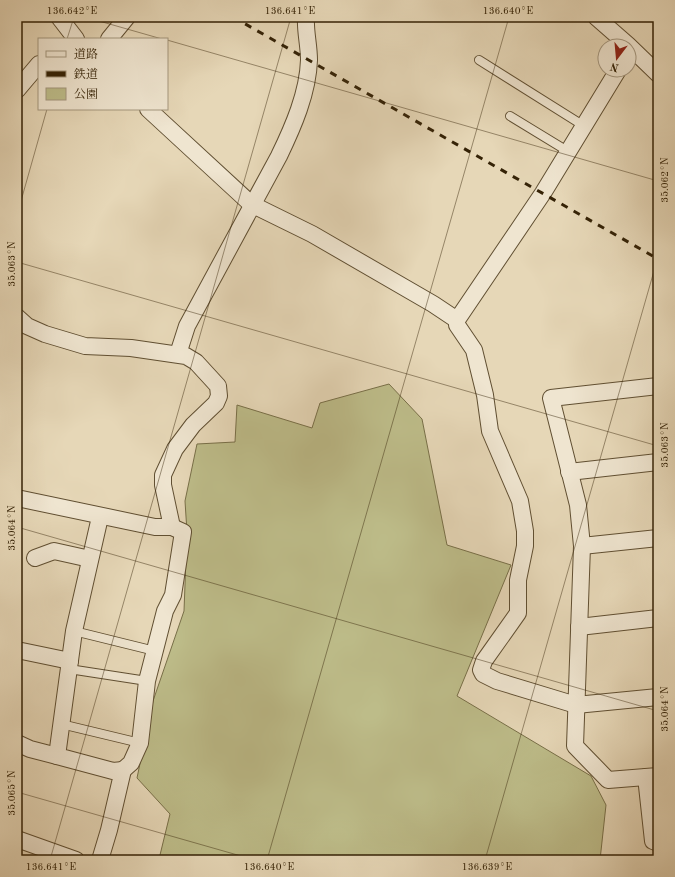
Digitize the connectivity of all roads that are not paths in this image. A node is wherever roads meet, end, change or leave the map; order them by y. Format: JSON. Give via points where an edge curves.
{"nodes":[{"id":1,"x":127,"y":17,"type":"edge"},
{"id":2,"x":306,"y":17,"type":"edge"},
{"id":3,"x":596,"y":17,"type":"edge"},
{"id":4,"x":110,"y":38,"type":"edge"},
{"id":5,"x":621,"y":38,"type":"edge"},
{"id":6,"x":637,"y":58,"type":"edge"},
{"id":7,"x":479,"y":60,"type":"dead end"},
{"id":8,"x":38,"y":65,"type":"edge"},
{"id":9,"x":657,"y":72,"type":"edge"},
{"id":10,"x":613,"y":78,"type":"edge"},
{"id":11,"x":17,"y":90,"type":"edge"},
{"id":12,"x":149,"y":110,"type":"edge"},
{"id":13,"x":510,"y":116,"type":"dead end"},
{"id":14,"x":584,"y":126,"type":"junction"},
{"id":15,"x":569,"y":152,"type":"junction"},
{"id":16,"x":251,"y":204,"type":"junction"},
{"id":17,"x":17,"y":318,"type":"edge"},
{"id":18,"x":457,"y":320,"type":"junction"},
{"id":19,"x":178,"y":354,"type":"junction"},
{"id":20,"x":658,"y":386,"type":"edge"},
{"id":21,"x":658,"y":462,"type":"edge"},
{"id":22,"x":569,"y":472,"type":"junction"},
{"id":23,"x":17,"y":498,"type":"edge"},
{"id":24,"x":100,"y":517,"type":"junction"},
{"id":25,"x":172,"y":527,"type":"junction"},
{"id":26,"x":658,"y":538,"type":"edge"},
{"id":27,"x":582,"y":546,"type":"junction"},
{"id":28,"x":35,"y":558,"type":"dead end"},
{"id":29,"x":90,"y":559,"type":"junction"},
{"id":30,"x":658,"y":618,"type":"edge"},
{"id":31,"x":579,"y":626,"type":"junction"},
{"id":32,"x":74,"y":631,"type":"junction"},
{"id":33,"x":17,"y":650,"type":"edge"},
{"id":34,"x":155,"y":651,"type":"junction"},
{"id":35,"x":69,"y":665,"type":"junction"},
{"id":36,"x":147,"y":681,"type":"junction"},
{"id":37,"x":658,"y":697,"type":"edge"},
{"id":38,"x":576,"y":705,"type":"junction"},
{"id":39,"x":61,"y":724,"type":"junction"},
{"id":40,"x":17,"y":743,"type":"edge"},
{"id":41,"x":140,"y":743,"type":"junction"},
{"id":42,"x":57,"y":756,"type":"junction"},
{"id":43,"x":123,"y":770,"type":"junction"},
{"id":44,"x":652,"y":777,"type":"edge"},
{"id":45,"x":658,"y":843,"type":"edge"},
{"id":46,"x":19,"y":844,"type":"edge"},
{"id":47,"x":76,"y":860,"type":"edge"},
{"id":48,"x":100,"y":860,"type":"edge"}],
"edges":[{"from":1,"to":4,"type":"street"},
{"from":2,"to":16,"type":"street","via":[[309,61],[303,94],[282,149]]},
{"from":3,"to":5,"type":"street"},
{"from":6,"to":9,"type":"street"},
{"from":7,"to":14,"type":"lane"},
{"from":8,"to":11,"type":"street"},
{"from":10,"to":14,"type":"street"},
{"from":12,"to":16,"type":"street"},
{"from":13,"to":15,"type":"lane"},
{"from":14,"to":15,"type":"street"},
{"from":15,"to":18,"type":"street"},
{"from":16,"to":18,"type":"street","via":[[312,234]]},
{"from":16,"to":19,"type":"street","via":[[187,326]]},
{"from":17,"to":19,"type":"street","via":[[45,334],[85,346]]},
{"from":18,"to":38,"type":"street","via":[[457,326],[474,350],[485,395],[490,431],[520,501],[525,531],[525,546],[518,580],[518,613],[487,657],[481,670],[488,677]]},
{"from":19,"to":25,"type":"street","via":[[196,362],[211,377],[218,386],[219,396],[216,403],[193,425],[175,449],[163,475]]},
{"from":20,"to":22,"type":"street","via":[[551,398]]},
{"from":21,"to":22,"type":"street"},
{"from":22,"to":27,"type":"street","via":[[578,505]]},
{"from":23,"to":24,"type":"street"},
{"from":24,"to":25,"type":"street","via":[[155,527]]},
{"from":24,"to":29,"type":"street"},
{"from":25,"to":34,"type":"street","via":[[183,532],[173,595],[165,611]]},
{"from":26,"to":27,"type":"street"},
{"from":27,"to":31,"type":"street"},
{"from":28,"to":29,"type":"street","via":[[54,551]]},
{"from":29,"to":32,"type":"street"},
{"from":30,"to":31,"type":"street"},
{"from":31,"to":38,"type":"street"},
{"from":32,"to":34,"type":"lane"},
{"from":32,"to":35,"type":"street"},
{"from":33,"to":35,"type":"street"},
{"from":34,"to":36,"type":"street"},
{"from":35,"to":36,"type":"lane"},
{"from":35,"to":39,"type":"street"},
{"from":36,"to":41,"type":"street"},
{"from":37,"to":38,"type":"street"},
{"from":38,"to":44,"type":"street","via":[[575,746],[608,780]]},
{"from":39,"to":41,"type":"lane"},
{"from":39,"to":42,"type":"street"},
{"from":40,"to":42,"type":"street"},
{"from":41,"to":43,"type":"street","via":[[131,763]]},
{"from":42,"to":43,"type":"street","via":[[113,771]]},
{"from":43,"to":48,"type":"street"},
{"from":44,"to":45,"type":"street","via":[[653,841]]},
{"from":46,"to":47,"type":"street"}]}
